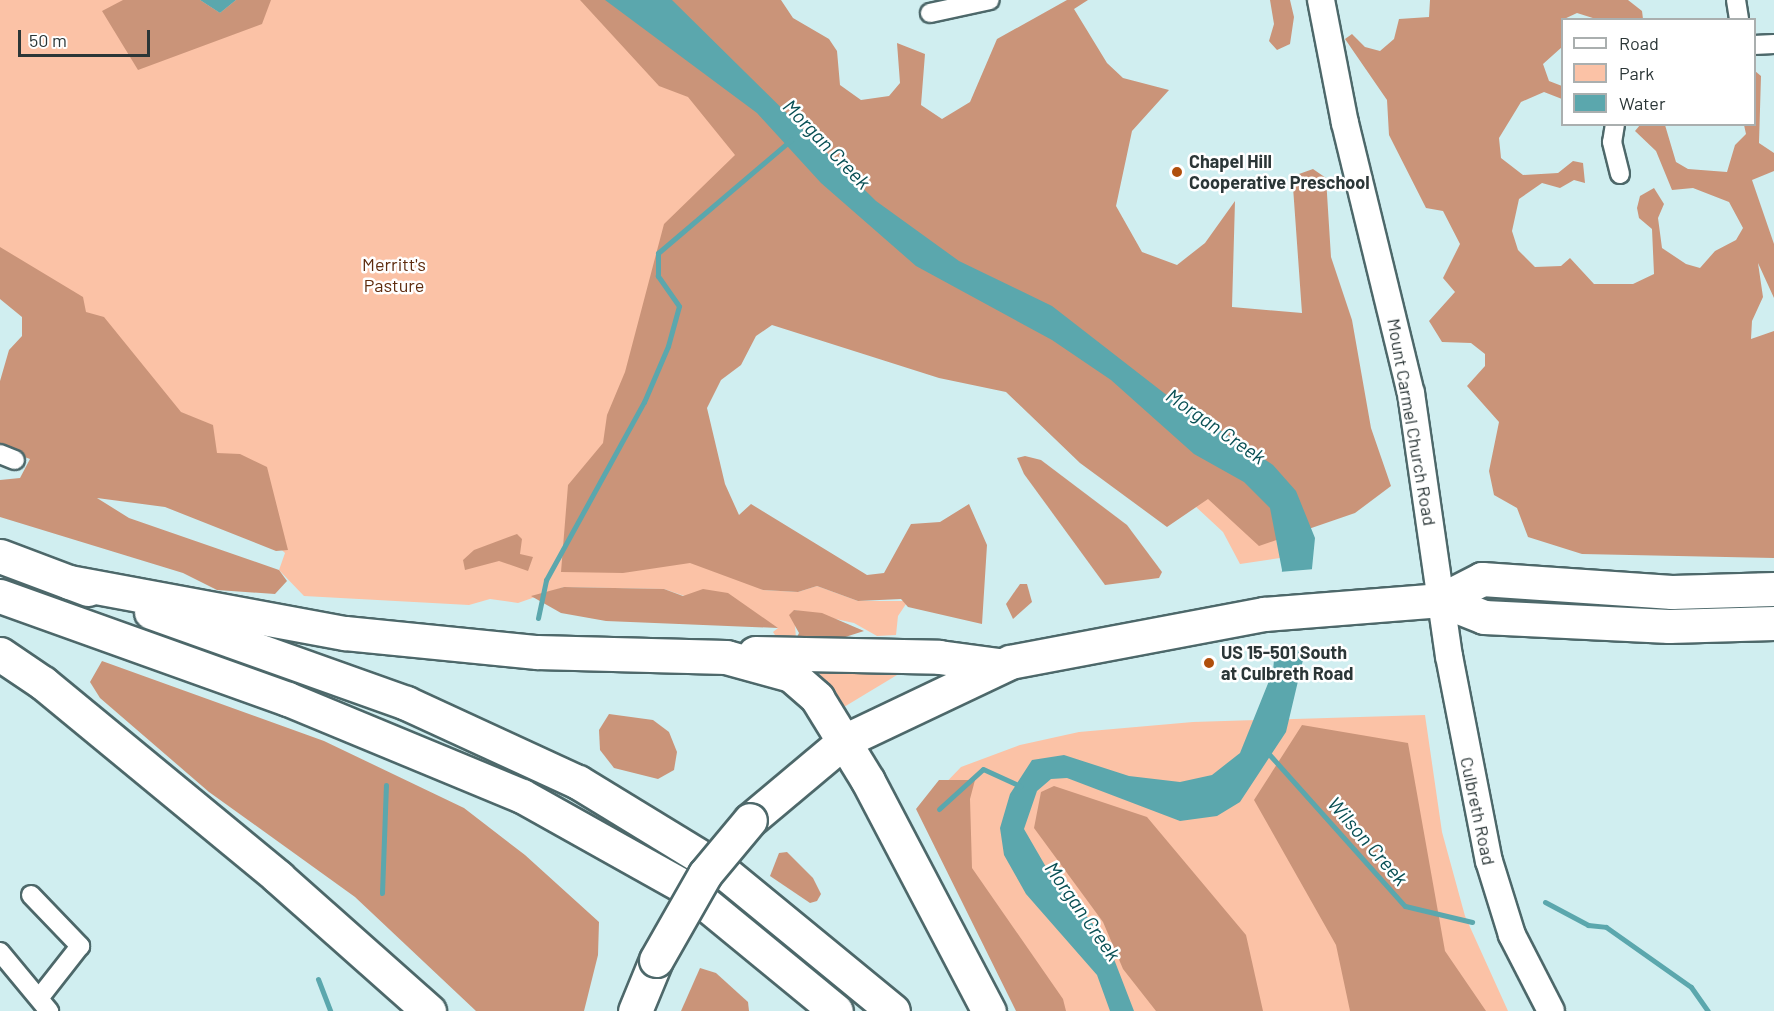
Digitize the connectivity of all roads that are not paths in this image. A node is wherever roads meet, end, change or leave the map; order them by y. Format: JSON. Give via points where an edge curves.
{"nodes":[{"id":1,"x":990,"y":0,"type":"edge"},
{"id":2,"x":1321,"y":0,"type":"edge"},
{"id":3,"x":1736,"y":0,"type":"edge"},
{"id":4,"x":930,"y":13,"type":"dead end"},
{"id":5,"x":1739,"y":18,"type":"edge"},
{"id":6,"x":1774,"y":44,"type":"edge"},
{"id":7,"x":1756,"y":45,"type":"edge"},
{"id":8,"x":1615,"y":126,"type":"edge"},
{"id":9,"x":1620,"y":174,"type":"dead end"},
{"id":10,"x":0,"y":556,"type":"edge"},
{"id":11,"x":69,"y":582,"type":"junction"},
{"id":12,"x":1774,"y":589,"type":"edge"},
{"id":13,"x":0,"y":596,"type":"edge"},
{"id":14,"x":1440,"y":600,"type":"junction"},
{"id":15,"x":1774,"y":623,"type":"edge"},
{"id":16,"x":0,"y":654,"type":"edge"},
{"id":17,"x":726,"y":657,"type":"junction"},
{"id":18,"x":998,"y":665,"type":"junction"},
{"id":19,"x":844,"y":741,"type":"junction"},
{"id":20,"x":31,"y":895,"type":"dead end"},
{"id":21,"x":0,"y":952,"type":"edge"},
{"id":22,"x":45,"y":1004,"type":"edge"},
{"id":23,"x":429,"y":1011,"type":"edge"},
{"id":24,"x":635,"y":1011,"type":"edge"},
{"id":25,"x":836,"y":1011,"type":"edge"},
{"id":26,"x":893,"y":1011,"type":"edge"},
{"id":27,"x":989,"y":1011,"type":"edge"},
{"id":28,"x":1551,"y":1011,"type":"edge"}],
"edges":[{"from":1,"to":4,"type":"street"},
{"from":2,"to":14,"type":"main road","name":"Mount Carmel Church Road","via":[[1345,123],[1411,393]]},
{"from":3,"to":5,"type":"street"},
{"from":6,"to":7,"type":"street"},
{"from":8,"to":9,"type":"street","via":[[1612,142]]},
{"from":10,"to":11,"type":"highway"},
{"from":11,"to":17,"type":"highway","via":[[256,619],[440,645]]},
{"from":11,"to":26,"type":"highway","via":[[406,703],[568,777],[719,868]]},
{"from":12,"to":14,"type":"highway","via":[[1672,592],[1482,579]]},
{"from":13,"to":25,"type":"highway","via":[[288,699],[522,796],[686,886]]},
{"from":14,"to":15,"type":"highway","via":[[1484,617],[1669,626]]},
{"from":14,"to":18,"type":"highway","via":[[1230,620]]},
{"from":14,"to":28,"type":"main road","name":"Culbreth Road","via":[[1467,765],[1495,886],[1519,952]]},
{"from":16,"to":23,"type":"highway","via":[[43,683],[260,862]]},
{"from":17,"to":18,"type":"highway","via":[[760,653],[939,657]]},
{"from":17,"to":19,"type":"highway","via":[[774,667],[800,681]]},
{"from":18,"to":19,"type":"highway"},
{"from":19,"to":24,"type":"highway","bridge":true,"via":[[750,820],[699,882],[656,960]]},
{"from":19,"to":27,"type":"highway"},
{"from":20,"to":22,"type":"street","via":[[80,946]]},
{"from":21,"to":22,"type":"street"}]}
